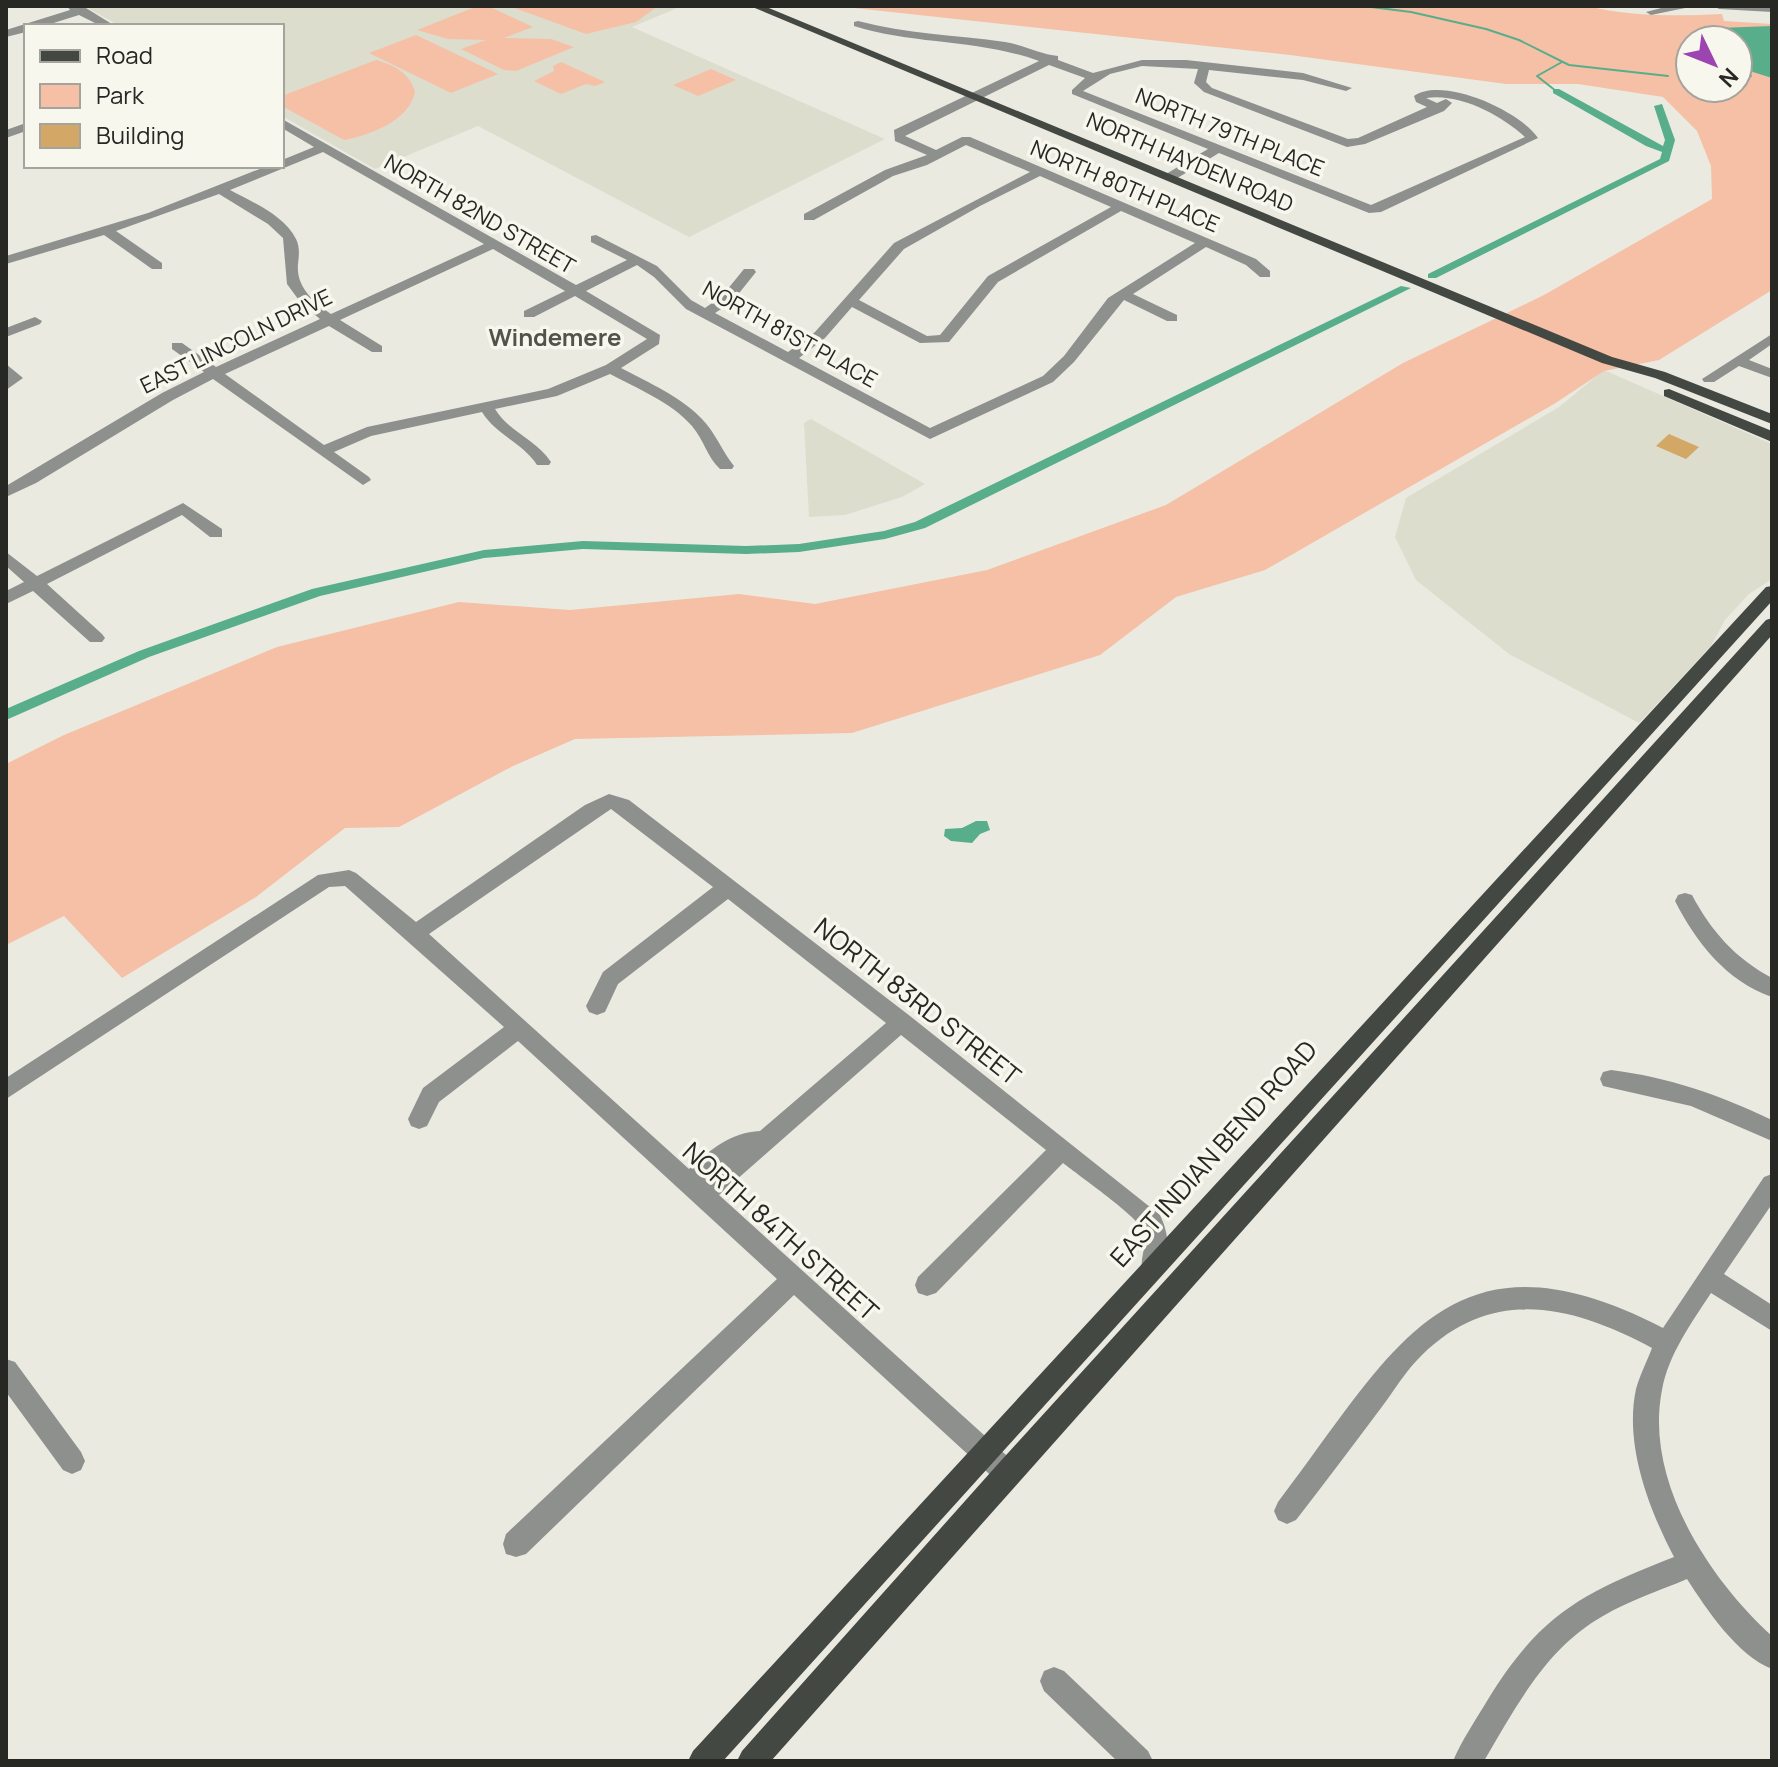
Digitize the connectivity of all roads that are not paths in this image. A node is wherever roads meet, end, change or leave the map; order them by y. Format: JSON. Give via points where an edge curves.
{"nodes":[{"id":1,"x":755,"y":6,"type":"edge"},
{"id":2,"x":1690,"y":6,"type":"edge"},
{"id":3,"x":1719,"y":6,"type":"edge"},
{"id":4,"x":1754,"y":7,"type":"edge"},
{"id":5,"x":76,"y":8,"type":"edge"},
{"id":6,"x":1772,"y":9,"type":"edge"},
{"id":7,"x":1651,"y":12,"type":"dead end"},
{"id":8,"x":38,"y":24,"type":"edge"},
{"id":9,"x":105,"y":24,"type":"edge"},
{"id":10,"x":858,"y":24,"type":"dead end"},
{"id":11,"x":1055,"y":58,"type":"junction"},
{"id":12,"x":1204,"y":66,"type":"junction"},
{"id":13,"x":1096,"y":78,"type":"junction"},
{"id":14,"x":1346,"y":88,"type":"dead end"},
{"id":15,"x":974,"y":96,"type":"junction"},
{"id":16,"x":1449,"y":97,"type":"junction"},
{"id":17,"x":1440,"y":108,"type":"junction"},
{"id":18,"x":284,"y":124,"type":"edge"},
{"id":19,"x":324,"y":147,"type":"junction"},
{"id":20,"x":1216,"y":150,"type":"junction"},
{"id":21,"x":936,"y":155,"type":"junction"},
{"id":22,"x":284,"y":163,"type":"edge"},
{"id":23,"x":272,"y":168,"type":"edge"},
{"id":24,"x":1041,"y":171,"type":"junction"},
{"id":25,"x":1170,"y":177,"type":"junction"},
{"id":26,"x":220,"y":189,"type":"junction"},
{"id":27,"x":1121,"y":206,"type":"junction"},
{"id":28,"x":809,"y":217,"type":"dead end"},
{"id":29,"x":105,"y":230,"type":"junction"},
{"id":30,"x":596,"y":239,"type":"dead end"},
{"id":31,"x":1205,"y":242,"type":"junction"},
{"id":32,"x":494,"y":244,"type":"junction"},
{"id":33,"x":6,"y":260,"type":"edge"},
{"id":34,"x":637,"y":260,"type":"junction"},
{"id":35,"x":157,"y":266,"type":"dead end"},
{"id":36,"x":749,"y":272,"type":"dead end"},
{"id":37,"x":1265,"y":274,"type":"dead end"},
{"id":38,"x":574,"y":292,"type":"junction"},
{"id":39,"x":1122,"y":294,"type":"junction"},
{"id":40,"x":849,"y":300,"type":"junction"},
{"id":41,"x":706,"y":313,"type":"junction"},
{"id":42,"x":529,"y":314,"type":"dead end"},
{"id":43,"x":1172,"y":318,"type":"dead end"},
{"id":44,"x":332,"y":319,"type":"junction"},
{"id":45,"x":35,"y":321,"type":"dead end"},
{"id":46,"x":6,"y":333,"type":"edge"},
{"id":47,"x":1772,"y":338,"type":"edge"},
{"id":48,"x":177,"y":346,"type":"dead end"},
{"id":49,"x":377,"y":349,"type":"dead end"},
{"id":50,"x":789,"y":358,"type":"junction"},
{"id":51,"x":1607,"y":360,"type":"junction"},
{"id":52,"x":1737,"y":360,"type":"junction"},
{"id":53,"x":611,"y":368,"type":"junction"},
{"id":54,"x":214,"y":373,"type":"junction"},
{"id":55,"x":1772,"y":374,"type":"edge"},
{"id":56,"x":1709,"y":379,"type":"dead end"},
{"id":57,"x":487,"y":408,"type":"junction"},
{"id":58,"x":1772,"y":419,"type":"edge"},
{"id":59,"x":1772,"y":437,"type":"edge"},
{"id":60,"x":322,"y":451,"type":"junction"},
{"id":61,"x":543,"y":462,"type":"dead end"},
{"id":62,"x":726,"y":466,"type":"dead end"},
{"id":63,"x":363,"y":480,"type":"dead end"},
{"id":64,"x":6,"y":492,"type":"edge"},
{"id":65,"x":216,"y":533,"type":"dead end"},
{"id":66,"x":6,"y":557,"type":"edge"},
{"id":67,"x":35,"y":583,"type":"junction"},
{"id":68,"x":1772,"y":591,"type":"edge"},
{"id":69,"x":6,"y":598,"type":"edge"},
{"id":70,"x":1772,"y":624,"type":"edge"},
{"id":71,"x":96,"y":638,"type":"dead end"},
{"id":72,"x":727,"y":888,"type":"junction"},
{"id":73,"x":1685,"y":901,"type":"dead end"},
{"id":74,"x":415,"y":933,"type":"junction"},
{"id":75,"x":1772,"y":988,"type":"edge"},
{"id":76,"x":597,"y":1006,"type":"dead end"},
{"id":77,"x":902,"y":1022,"type":"junction"},
{"id":78,"x":519,"y":1028,"type":"junction"},
{"id":79,"x":1611,"y":1079,"type":"dead end"},
{"id":80,"x":6,"y":1090,"type":"edge"},
{"id":81,"x":419,"y":1119,"type":"dead end"},
{"id":82,"x":1772,"y":1131,"type":"edge"},
{"id":83,"x":1062,"y":1149,"type":"junction"},
{"id":84,"x":1772,"y":1184,"type":"edge"},
{"id":85,"x":695,"y":1189,"type":"junction"},
{"id":86,"x":1152,"y":1267,"type":"junction"},
{"id":87,"x":1709,"y":1278,"type":"junction"},
{"id":88,"x":793,"y":1280,"type":"junction"},
{"id":89,"x":927,"y":1285,"type":"dead end"},
{"id":90,"x":1772,"y":1319,"type":"edge"},
{"id":91,"x":1667,"y":1343,"type":"junction"},
{"id":92,"x":6,"y":1371,"type":"edge"},
{"id":93,"x":984,"y":1453,"type":"junction"},
{"id":94,"x":72,"y":1461,"type":"dead end"},
{"id":95,"x":1007,"y":1473,"type":"junction"},
{"id":96,"x":1287,"y":1511,"type":"dead end"},
{"id":97,"x":516,"y":1544,"type":"dead end"},
{"id":98,"x":1694,"y":1563,"type":"junction"},
{"id":99,"x":1772,"y":1655,"type":"edge"},
{"id":100,"x":1054,"y":1681,"type":"dead end"},
{"id":101,"x":703,"y":1761,"type":"edge"},
{"id":102,"x":752,"y":1761,"type":"edge"},
{"id":103,"x":1138,"y":1761,"type":"edge"},
{"id":104,"x":1468,"y":1761,"type":"edge"}],
"edges":[{"from":1,"to":15,"type":"main road","name":"NORTH HAYDEN ROAD"},
{"from":2,"to":7,"type":"street"},
{"from":3,"to":4,"type":"street"},
{"from":4,"to":6,"type":"street"},
{"from":5,"to":8,"type":"street"},
{"from":5,"to":9,"type":"street"},
{"from":10,"to":11,"type":"street","via":[[940,38],[968,50],[987,43]]},
{"from":11,"to":13,"type":"street"},
{"from":11,"to":15,"type":"street"},
{"from":12,"to":13,"type":"street","via":[[1139,63]]},
{"from":12,"to":14,"type":"street"},
{"from":12,"to":17,"type":"street","via":[[1200,83],[1208,90],[1352,143]]},
{"from":13,"to":20,"type":"street","name":"NORTH 79TH PLACE","via":[[1076,92]]},
{"from":15,"to":21,"type":"street","via":[[897,135]]},
{"from":15,"to":25,"type":"main road","name":"NORTH HAYDEN ROAD"},
{"from":16,"to":17,"type":"street"},
{"from":16,"to":17,"type":"street","via":[[1420,96]]},
{"from":16,"to":20,"type":"street","name":"NORTH 79TH PLACE","via":[[1487,106],[1532,138],[1376,209]]},
{"from":18,"to":19,"type":"street","name":"NORTH 82ND STREET"},
{"from":19,"to":22,"type":"street"},
{"from":19,"to":32,"type":"street","name":"NORTH 82ND STREET"},
{"from":20,"to":25,"type":"street"},
{"from":21,"to":24,"type":"street","name":"NORTH 80TH PLACE","via":[[966,140]]},
{"from":21,"to":28,"type":"street","via":[[889,173]]},
{"from":23,"to":26,"type":"street"},
{"from":24,"to":27,"type":"street","name":"NORTH 80TH PLACE"},
{"from":24,"to":40,"type":"street","via":[[899,246]]},
{"from":25,"to":51,"type":"main road","name":"NORTH HAYDEN ROAD"},
{"from":26,"to":29,"type":"street"},
{"from":26,"to":44,"type":"street","via":[[289,235],[294,285],[308,303]]},
{"from":27,"to":31,"type":"street","name":"NORTH 80TH PLACE"},
{"from":27,"to":40,"type":"street","via":[[993,279],[944,339],[925,340]]},
{"from":29,"to":33,"type":"street"},
{"from":29,"to":35,"type":"street"},
{"from":30,"to":34,"type":"street","name":"NORTH 81ST PLACE"},
{"from":31,"to":37,"type":"street","name":"NORTH 80TH PLACE"},
{"from":31,"to":39,"type":"street"},
{"from":32,"to":38,"type":"street","name":"NORTH 82ND STREET"},
{"from":32,"to":44,"type":"street","name":"EAST LINCOLN DRIVE"},
{"from":34,"to":38,"type":"street"},
{"from":34,"to":41,"type":"street","name":"NORTH 81ST PLACE","via":[[663,277],[679,298]]},
{"from":36,"to":41,"type":"street","via":[[727,299]]},
{"from":38,"to":42,"type":"street"},
{"from":38,"to":53,"type":"street","name":"NORTH 82ND STREET","via":[[653,335],[654,341]]},
{"from":39,"to":43,"type":"street"},
{"from":39,"to":50,"type":"street","name":"NORTH 81ST PLACE","via":[[1048,379],[930,434]]},
{"from":40,"to":50,"type":"street","via":[[820,335]]},
{"from":41,"to":50,"type":"street","name":"NORTH 81ST PLACE"},
{"from":44,"to":49,"type":"street"},
{"from":44,"to":54,"type":"street","name":"EAST LINCOLN DRIVE"},
{"from":45,"to":46,"type":"street"},
{"from":47,"to":52,"type":"street"},
{"from":48,"to":54,"type":"street"},
{"from":51,"to":58,"type":"main road","name":"NORTH HAYDEN ROAD"},
{"from":51,"to":59,"type":"main road","name":"NORTH HAYDEN ROAD","via":[[1651,385]]},
{"from":52,"to":55,"type":"street"},
{"from":52,"to":56,"type":"street"},
{"from":53,"to":57,"type":"street","via":[[552,393]]},
{"from":53,"to":62,"type":"street","via":[[689,415],[705,432],[712,455]]},
{"from":54,"to":60,"type":"street"},
{"from":54,"to":64,"type":"street","name":"EAST LINCOLN DRIVE"},
{"from":57,"to":60,"type":"street","via":[[367,432]]},
{"from":57,"to":61,"type":"street","via":[[495,423],[533,447]]},
{"from":60,"to":63,"type":"street"},
{"from":65,"to":67,"type":"street","via":[[183,508]]},
{"from":66,"to":67,"type":"street"},
{"from":67,"to":69,"type":"street"},
{"from":67,"to":71,"type":"street"},
{"from":68,"to":86,"type":"main road","name":"EAST INDIAN BEND ROAD"},
{"from":70,"to":95,"type":"main road"},
{"from":72,"to":74,"type":"street","name":"NORTH 83RD STREET","via":[[622,805],[609,801]]},
{"from":72,"to":76,"type":"street","via":[[610,978]]},
{"from":72,"to":77,"type":"street","name":"NORTH 83RD STREET"},
{"from":73,"to":75,"type":"street","via":[[1714,947]]},
{"from":74,"to":78,"type":"street","name":"NORTH 84TH STREET"},
{"from":74,"to":80,"type":"street","name":"NORTH 84TH STREET","via":[[349,878],[325,880]]},
{"from":77,"to":83,"type":"street","name":"NORTH 83RD STREET"},
{"from":77,"to":85,"type":"street","via":[[764,1141]]},
{"from":78,"to":81,"type":"street","via":[[431,1095]]},
{"from":78,"to":85,"type":"street","name":"NORTH 84TH STREET"},
{"from":79,"to":82,"type":"street","via":[[1691,1094]]},
{"from":83,"to":86,"type":"street","name":"NORTH 83RD STREET","via":[[1148,1216],[1158,1240]]},
{"from":83,"to":89,"type":"street"},
{"from":84,"to":87,"type":"street"},
{"from":85,"to":88,"type":"street","name":"NORTH 84TH STREET"},
{"from":86,"to":93,"type":"main road","name":"EAST INDIAN BEND ROAD"},
{"from":87,"to":90,"type":"street"},
{"from":87,"to":91,"type":"street"},
{"from":88,"to":93,"type":"street","name":"NORTH 84TH STREET"},
{"from":88,"to":97,"type":"street"},
{"from":91,"to":96,"type":"street","via":[[1590,1306],[1528,1297],[1464,1309],[1431,1327],[1411,1348]]},
{"from":91,"to":98,"type":"street","via":[[1650,1386],[1649,1448],[1656,1487]]},
{"from":92,"to":94,"type":"street"},
{"from":93,"to":95,"type":"street","name":"NORTH 84TH STREET"},
{"from":93,"to":101,"type":"main road","name":"EAST INDIAN BEND ROAD"},
{"from":95,"to":102,"type":"main road"},
{"from":98,"to":99,"type":"street","via":[[1745,1632]]},
{"from":98,"to":104,"type":"street","via":[[1613,1595],[1553,1636]]},
{"from":100,"to":103,"type":"street"}]}
